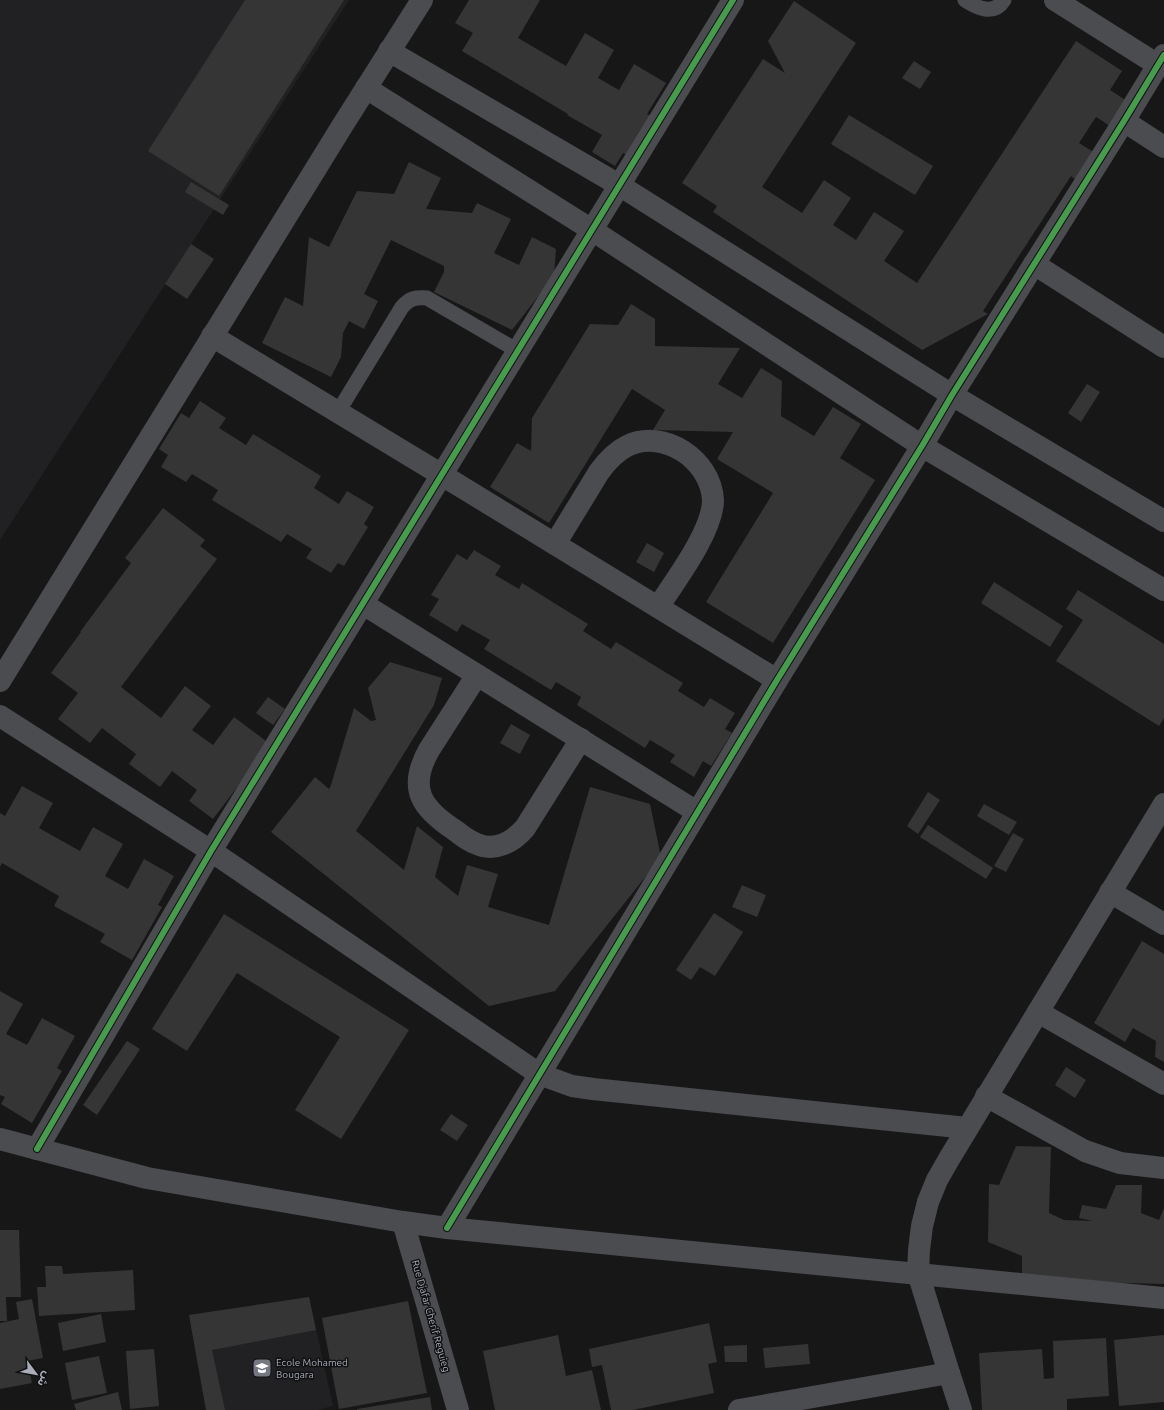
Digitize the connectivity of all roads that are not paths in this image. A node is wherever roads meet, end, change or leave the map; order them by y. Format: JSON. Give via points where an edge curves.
{"nodes":[{"id":1,"x":422,"y":0,"type":"edge"},
{"id":2,"x":733,"y":0,"type":"edge"},
{"id":3,"x":965,"y":0,"type":"edge"},
{"id":4,"x":1004,"y":0,"type":"edge"},
{"id":5,"x":1055,"y":0,"type":"edge"},
{"id":6,"x":390,"y":51,"type":"junction"},
{"id":7,"x":1161,"y":60,"type":"edge"},
{"id":8,"x":366,"y":88,"type":"junction"},
{"id":9,"x":1124,"y":121,"type":"junction"},
{"id":10,"x":1164,"y":147,"type":"edge"},
{"id":11,"x":619,"y":186,"type":"junction"},
{"id":12,"x":592,"y":230,"type":"junction"},
{"id":13,"x":1034,"y":264,"type":"junction"},
{"id":14,"x":212,"y":336,"type":"junction"},
{"id":15,"x":1164,"y":347,"type":"edge"},
{"id":16,"x":518,"y":351,"type":"junction"},
{"id":17,"x":952,"y":395,"type":"junction"},
{"id":18,"x":338,"y":412,"type":"junction"},
{"id":19,"x":922,"y":446,"type":"junction"},
{"id":20,"x":442,"y":475,"type":"junction"},
{"id":21,"x":1164,"y":521,"type":"edge"},
{"id":22,"x":555,"y":544,"type":"junction"},
{"id":23,"x":1164,"y":590,"type":"edge"},
{"id":24,"x":363,"y":604,"type":"junction"},
{"id":25,"x":658,"y":608,"type":"junction"},
{"id":26,"x":477,"y":675,"type":"junction"},
{"id":27,"x":777,"y":680,"type":"junction"},
{"id":28,"x":0,"y":681,"type":"edge"},
{"id":29,"x":0,"y":716,"type":"edge"},
{"id":30,"x":581,"y":739,"type":"junction"},
{"id":31,"x":1164,"y":804,"type":"edge"},
{"id":32,"x":697,"y":812,"type":"junction"},
{"id":33,"x":211,"y":851,"type":"junction"},
{"id":34,"x":1110,"y":892,"type":"junction"},
{"id":35,"x":1164,"y":924,"type":"edge"},
{"id":36,"x":1038,"y":1012,"type":"junction"},
{"id":37,"x":539,"y":1074,"type":"junction"},
{"id":38,"x":1164,"y":1084,"type":"edge"},
{"id":39,"x":986,"y":1096,"type":"junction"},
{"id":40,"x":967,"y":1128,"type":"junction"},
{"id":41,"x":0,"y":1139,"type":"edge"},
{"id":42,"x":37,"y":1149,"type":"junction"},
{"id":43,"x":1164,"y":1168,"type":"edge"},
{"id":44,"x":403,"y":1222,"type":"junction"},
{"id":45,"x":447,"y":1228,"type":"junction"},
{"id":46,"x":918,"y":1273,"type":"junction"},
{"id":47,"x":1164,"y":1298,"type":"edge"},
{"id":48,"x":949,"y":1373,"type":"junction"},
{"id":49,"x":458,"y":1410,"type":"edge"},
{"id":50,"x":739,"y":1410,"type":"edge"},
{"id":51,"x":961,"y":1410,"type":"edge"}],
"edges":[{"from":1,"to":6,"type":"street"},
{"from":2,"to":11,"type":"street"},
{"from":3,"to":4,"type":"lane","via":[[987,10],[1003,3]]},
{"from":5,"to":7,"type":"street"},
{"from":6,"to":8,"type":"street"},
{"from":6,"to":11,"type":"street"},
{"from":7,"to":9,"type":"street"},
{"from":8,"to":12,"type":"street"},
{"from":8,"to":14,"type":"street"},
{"from":9,"to":10,"type":"street"},
{"from":9,"to":13,"type":"street"},
{"from":11,"to":12,"type":"street"},
{"from":11,"to":17,"type":"street"},
{"from":12,"to":16,"type":"street"},
{"from":12,"to":19,"type":"street"},
{"from":13,"to":15,"type":"street"},
{"from":13,"to":17,"type":"street"},
{"from":14,"to":18,"type":"street"},
{"from":14,"to":28,"type":"street"},
{"from":16,"to":18,"type":"lane","via":[[427,298],[415,297],[402,307]]},
{"from":16,"to":20,"type":"street"},
{"from":17,"to":19,"type":"street"},
{"from":17,"to":21,"type":"street"},
{"from":18,"to":20,"type":"street"},
{"from":19,"to":23,"type":"street"},
{"from":19,"to":27,"type":"street"},
{"from":20,"to":22,"type":"street"},
{"from":20,"to":24,"type":"street"},
{"from":22,"to":25,"type":"street"},
{"from":22,"to":25,"type":"street","via":[[599,472],[616,452],[641,441],[662,442],[682,450],[699,464],[710,482],[713,501],[700,541]]},
{"from":24,"to":26,"type":"street"},
{"from":24,"to":33,"type":"street"},
{"from":25,"to":27,"type":"street"},
{"from":26,"to":30,"type":"street"},
{"from":26,"to":30,"type":"street","via":[[422,762],[419,775],[419,788],[430,812],[477,845],[499,846],[509,843],[518,836]]},
{"from":27,"to":32,"type":"street"},
{"from":29,"to":33,"type":"street"},
{"from":30,"to":32,"type":"street"},
{"from":31,"to":34,"type":"street"},
{"from":32,"to":37,"type":"street"},
{"from":33,"to":37,"type":"street"},
{"from":33,"to":42,"type":"street"},
{"from":34,"to":35,"type":"street"},
{"from":34,"to":36,"type":"street"},
{"from":36,"to":38,"type":"street"},
{"from":36,"to":39,"type":"street"},
{"from":37,"to":40,"type":"street","via":[[572,1086],[593,1089]]},
{"from":37,"to":45,"type":"street"},
{"from":39,"to":40,"type":"street"},
{"from":39,"to":43,"type":"street","via":[[1085,1151],[1120,1163]]},
{"from":40,"to":46,"type":"street","via":[[937,1180],[928,1202],[922,1226]]},
{"from":41,"to":42,"type":"street"},
{"from":42,"to":44,"type":"street","via":[[147,1178]]},
{"from":44,"to":45,"type":"street"},
{"from":44,"to":49,"type":"street","name":"Rue Djafar Cherif Reguieg"},
{"from":45,"to":46,"type":"street"},
{"from":46,"to":47,"type":"street"},
{"from":46,"to":48,"type":"street"},
{"from":48,"to":50,"type":"street"},
{"from":48,"to":51,"type":"street"}]}
